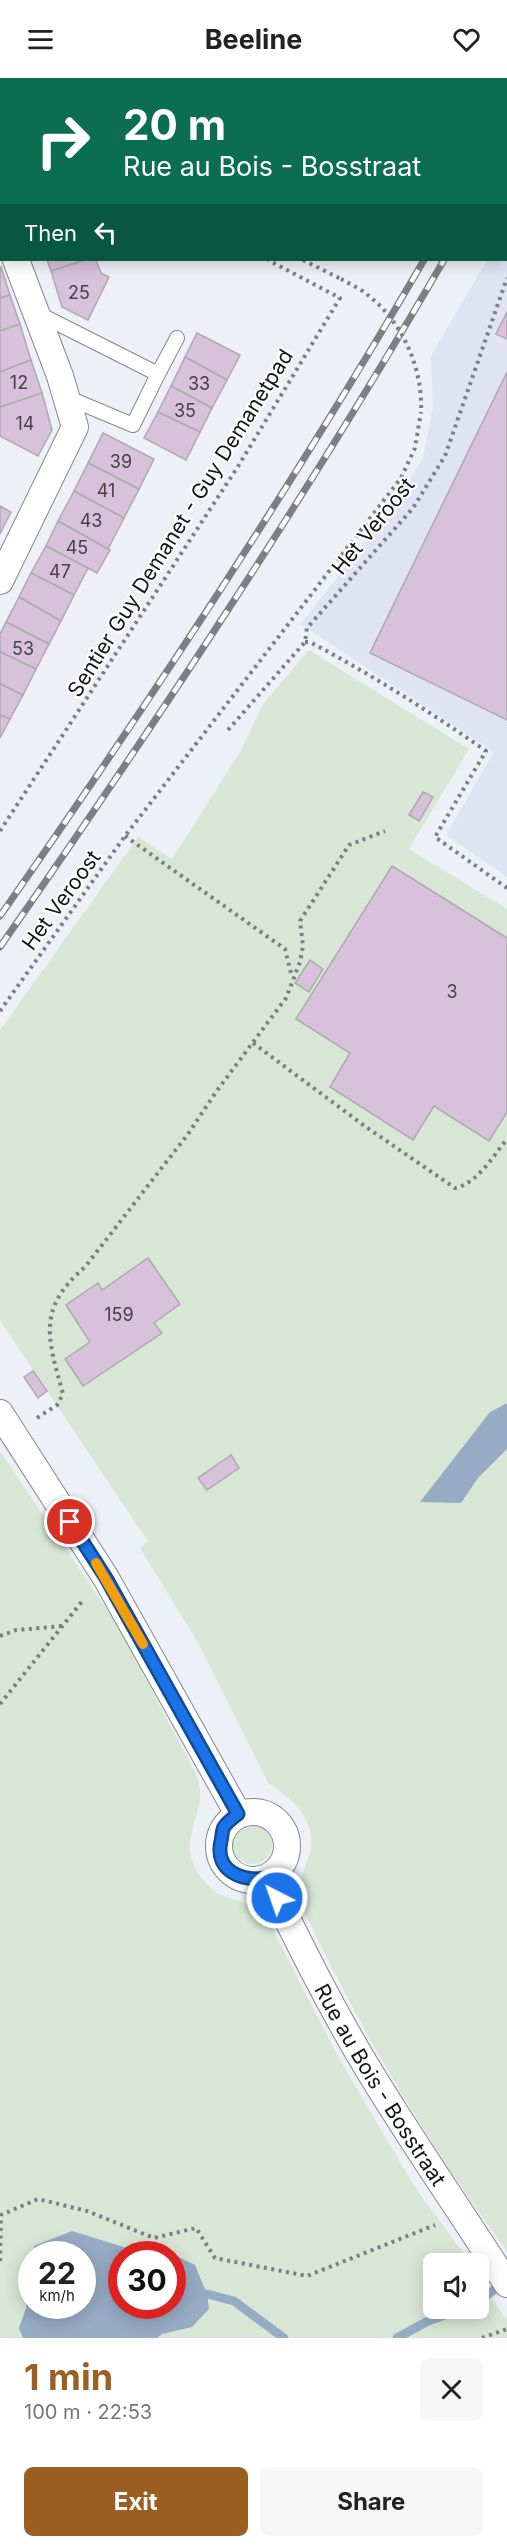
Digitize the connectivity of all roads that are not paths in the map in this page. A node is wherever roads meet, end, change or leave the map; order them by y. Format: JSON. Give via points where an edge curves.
{"nodes":[{"id":1,"x":16,"y":261,"type":"edge"},
{"id":2,"x":36,"y":313,"type":"junction"},
{"id":3,"x":177,"y":338,"type":"dead end"},
{"id":4,"x":158,"y":374,"type":"junction"},
{"id":5,"x":66,"y":397,"type":"junction"},
{"id":6,"x":0,"y":581,"type":"edge"},
{"id":7,"x":7,"y":1423,"type":"edge"},
{"id":8,"x":238,"y":1814,"type":"junction"},
{"id":9,"x":267,"y":1878,"type":"junction"},
{"id":10,"x":502,"y":2275,"type":"edge"}],
"edges":[{"from":1,"to":2,"type":"street"},
{"from":2,"to":4,"type":"lane"},
{"from":2,"to":5,"type":"street"},
{"from":3,"to":4,"type":"lane"},
{"from":4,"to":5,"type":"lane","via":[[133,425]]},
{"from":5,"to":6,"type":"street","via":[[75,428]]},
{"from":7,"to":8,"type":"street","via":[[106,1578]]},
{"from":8,"to":9,"type":"street","via":[[224,1827],[221,1859],[231,1872],[252,1880]]},
{"from":8,"to":9,"type":"street","via":[[259,1811],[271,1815],[283,1827],[287,1856]]},
{"from":9,"to":10,"type":"street","name":"Rue au Bois - Bosstraat","via":[[365,2064]]}]}
